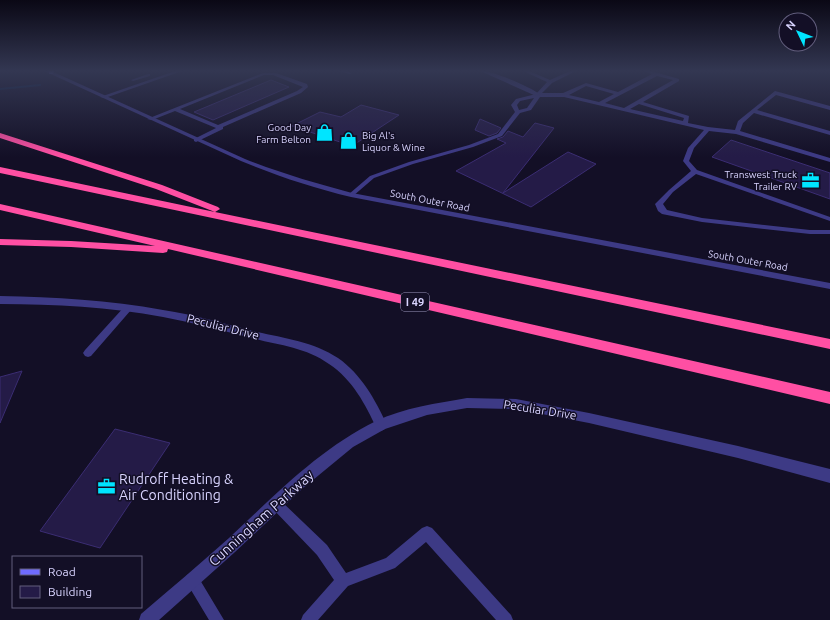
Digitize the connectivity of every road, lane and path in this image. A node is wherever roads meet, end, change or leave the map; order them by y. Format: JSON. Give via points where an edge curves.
{"nodes":[{"id":1,"x":107,"y":99,"type":"edge"},
{"id":2,"x":200,"y":99,"type":"edge"},
{"id":3,"x":283,"y":99,"type":"edge"},
{"id":4,"x":522,"y":99,"type":"edge"},
{"id":5,"x":535,"y":99,"type":"edge"},
{"id":6,"x":582,"y":99,"type":"edge"},
{"id":7,"x":609,"y":99,"type":"edge"},
{"id":8,"x":644,"y":99,"type":"edge"},
{"id":9,"x":768,"y":99,"type":"edge"},
{"id":10,"x":802,"y":99,"type":"edge"},
{"id":11,"x":639,"y":102,"type":"junction"},
{"id":12,"x":601,"y":103,"type":"junction"},
{"id":13,"x":829,"y":106,"type":"edge"},
{"id":14,"x":175,"y":109,"type":"junction"},
{"id":15,"x":626,"y":109,"type":"junction"},
{"id":16,"x":753,"y":111,"type":"junction"},
{"id":17,"x":518,"y":112,"type":"junction"},
{"id":18,"x":150,"y":118,"type":"junction"},
{"id":19,"x":684,"y":124,"type":"junction"},
{"id":20,"x":217,"y":127,"type":"junction"},
{"id":21,"x":708,"y":129,"type":"junction"},
{"id":22,"x":737,"y":132,"type":"junction"},
{"id":23,"x":830,"y":132,"type":"edge"},
{"id":24,"x":0,"y":135,"type":"edge"},
{"id":25,"x":196,"y":140,"type":"junction"},
{"id":26,"x":830,"y":160,"type":"edge"},
{"id":27,"x":0,"y":170,"type":"edge"},
{"id":28,"x":695,"y":171,"type":"junction"},
{"id":29,"x":351,"y":194,"type":"junction"},
{"id":30,"x":0,"y":206,"type":"edge"},
{"id":31,"x":830,"y":219,"type":"edge"},
{"id":32,"x":248,"y":222,"type":"junction"},
{"id":33,"x":830,"y":232,"type":"edge"},
{"id":34,"x":0,"y":242,"type":"edge"},
{"id":35,"x":202,"y":253,"type":"junction"},
{"id":36,"x":830,"y":286,"type":"edge"},
{"id":37,"x":0,"y":300,"type":"edge"},
{"id":38,"x":128,"y":308,"type":"junction"},
{"id":39,"x":830,"y":344,"type":"edge"},
{"id":40,"x":88,"y":353,"type":"dead end"},
{"id":41,"x":830,"y":398,"type":"edge"},
{"id":42,"x":381,"y":425,"type":"junction"},
{"id":43,"x":830,"y":476,"type":"edge"},
{"id":44,"x":276,"y":504,"type":"junction"},
{"id":45,"x":192,"y":580,"type":"junction"},
{"id":46,"x":343,"y":581,"type":"junction"},
{"id":47,"x":147,"y":620,"type":"edge"},
{"id":48,"x":217,"y":620,"type":"edge"},
{"id":49,"x":308,"y":620,"type":"edge"},
{"id":50,"x":506,"y":620,"type":"edge"}],
"edges":[{"from":1,"to":18,"type":"street","name":"South Outer Road"},
{"from":2,"to":14,"type":"lane"},
{"from":3,"to":20,"type":"lane"},
{"from":4,"to":17,"type":"lane","via":[[514,105]]},
{"from":5,"to":17,"type":"lane","via":[[529,109]]},
{"from":6,"to":12,"type":"lane"},
{"from":7,"to":12,"type":"lane"},
{"from":8,"to":11,"type":"lane"},
{"from":9,"to":16,"type":"lane"},
{"from":10,"to":13,"type":"lane"},
{"from":11,"to":15,"type":"lane"},
{"from":11,"to":19,"type":"lane","via":[[687,117]]},
{"from":12,"to":15,"type":"lane"},
{"from":14,"to":18,"type":"lane"},
{"from":14,"to":20,"type":"lane"},
{"from":15,"to":19,"type":"lane"},
{"from":16,"to":22,"type":"lane","via":[[740,122]]},
{"from":16,"to":23,"type":"lane"},
{"from":17,"to":29,"type":"lane","via":[[500,135],[372,177]]},
{"from":18,"to":25,"type":"street","name":"South Outer Road"},
{"from":19,"to":21,"type":"lane"},
{"from":20,"to":25,"type":"lane","via":[[220,128]]},
{"from":21,"to":22,"type":"lane"},
{"from":21,"to":28,"type":"lane","via":[[691,148],[686,161]]},
{"from":22,"to":26,"type":"lane"},
{"from":24,"to":32,"type":"highway","via":[[159,187]]},
{"from":25,"to":29,"type":"street","name":"South Outer Road","via":[[275,173]]},
{"from":27,"to":32,"type":"highway"},
{"from":28,"to":31,"type":"lane"},
{"from":28,"to":33,"type":"lane","via":[[659,204],[661,209],[702,220]]},
{"from":29,"to":36,"type":"street","name":"South Outer Road"},
{"from":30,"to":35,"type":"highway","number":"I 49"},
{"from":32,"to":39,"type":"highway"},
{"from":34,"to":35,"type":"highway"},
{"from":35,"to":41,"type":"highway","number":"I 49"},
{"from":37,"to":38,"type":"street","name":"Peculiar Drive","via":[[84,303]]},
{"from":38,"to":40,"type":"lane"},
{"from":38,"to":42,"type":"street","name":"Peculiar Drive","via":[[186,318],[311,350],[333,360],[363,388]]},
{"from":42,"to":43,"type":"street","name":"Peculiar Drive","via":[[427,410],[467,403],[516,404],[738,452]]},
{"from":42,"to":44,"type":"street","name":"Cunningham Parkway","via":[[349,443]]},
{"from":44,"to":45,"type":"street","name":"Cunningham Parkway"},
{"from":44,"to":46,"type":"lane","via":[[322,550]]},
{"from":45,"to":47,"type":"street","name":"Cunningham Parkway"},
{"from":45,"to":48,"type":"lane"},
{"from":46,"to":49,"type":"lane"},
{"from":46,"to":50,"type":"lane","via":[[390,563],[427,533]]}]}
